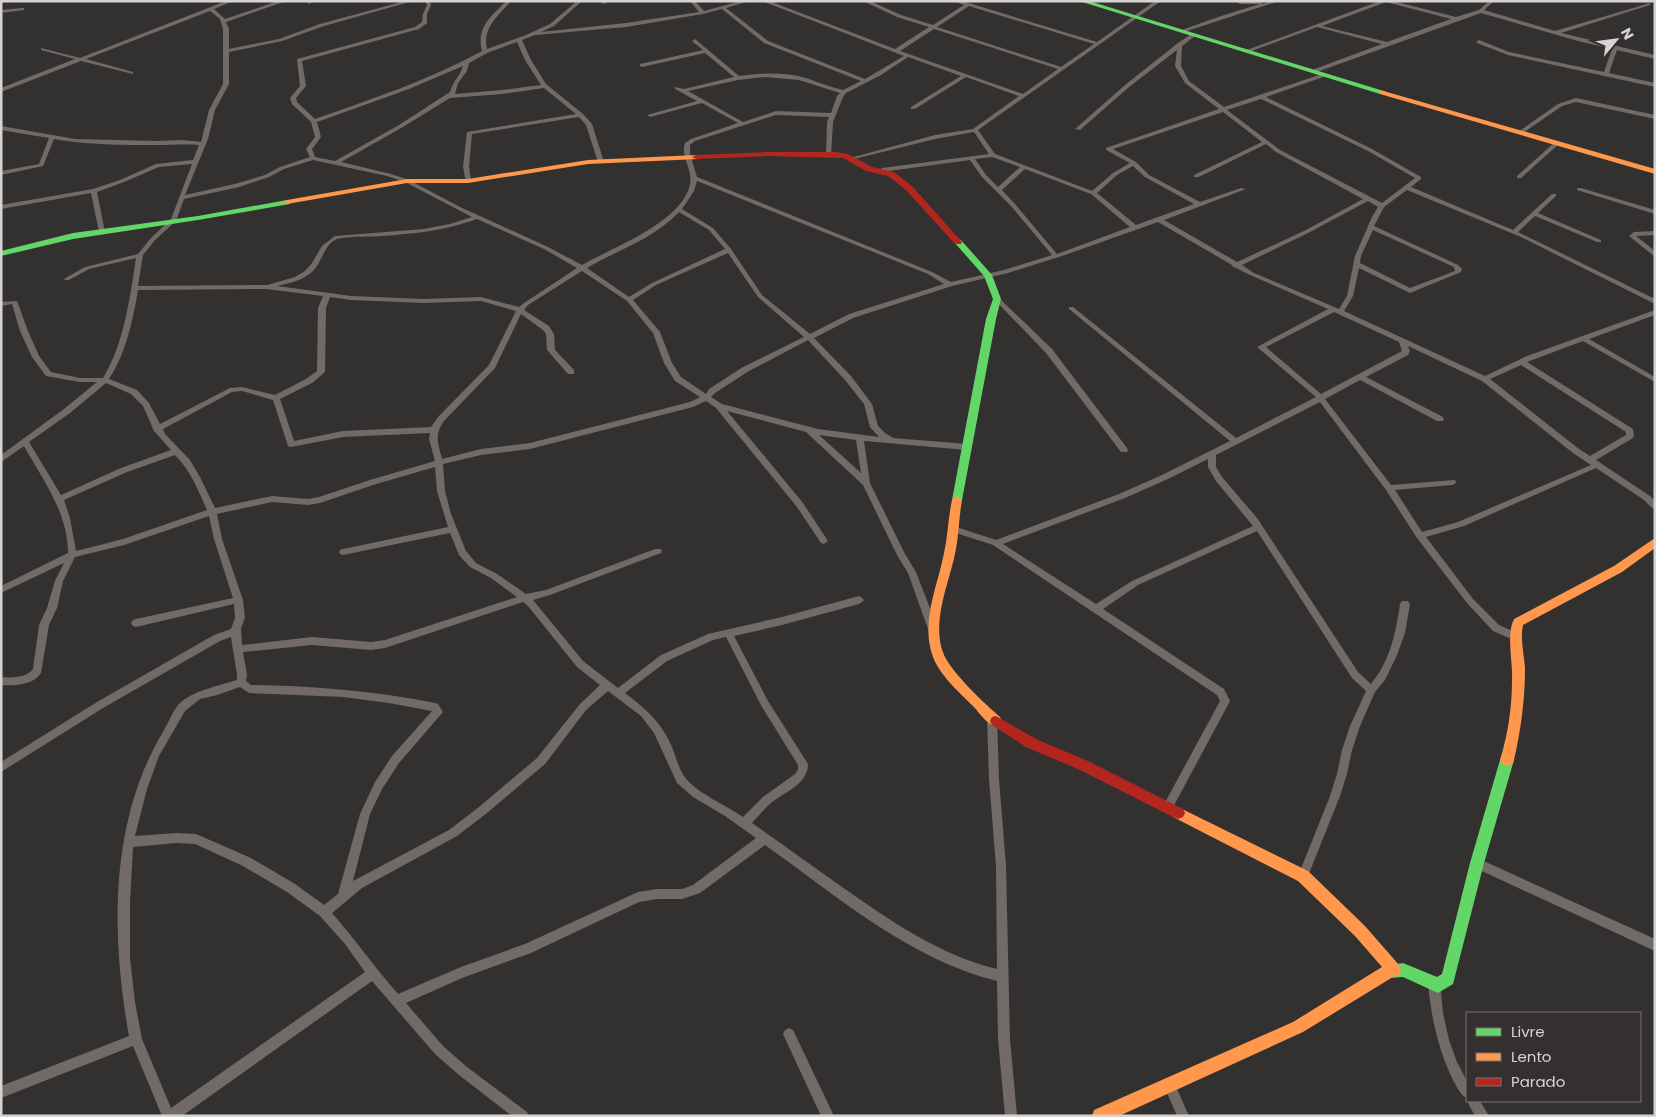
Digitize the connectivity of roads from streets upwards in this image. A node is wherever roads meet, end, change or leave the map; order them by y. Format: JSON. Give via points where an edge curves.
{"nodes":[{"id":1,"x":231,"y":1,"type":"edge"},
{"id":2,"x":284,"y":1,"type":"edge"},
{"id":3,"x":411,"y":1,"type":"edge"},
{"id":4,"x":427,"y":1,"type":"edge"},
{"id":5,"x":509,"y":1,"type":"edge"},
{"id":6,"x":580,"y":1,"type":"edge"},
{"id":7,"x":692,"y":1,"type":"edge"},
{"id":8,"x":747,"y":1,"type":"edge"},
{"id":9,"x":764,"y":1,"type":"edge"},
{"id":10,"x":864,"y":1,"type":"edge"},
{"id":11,"x":956,"y":1,"type":"edge"},
{"id":12,"x":974,"y":1,"type":"edge"},
{"id":13,"x":1082,"y":1,"type":"edge"},
{"id":14,"x":1159,"y":1,"type":"edge"},
{"id":15,"x":1386,"y":1,"type":"edge"},
{"id":16,"x":1410,"y":1,"type":"edge"},
{"id":17,"x":1492,"y":1,"type":"edge"},
{"id":18,"x":1640,"y":1,"type":"edge"},
{"id":19,"x":1242,"y":2,"type":"edge"},
{"id":20,"x":1274,"y":2,"type":"edge"},
{"id":21,"x":226,"y":3,"type":"edge"},
{"id":22,"x":1648,"y":4,"type":"junction"},
{"id":23,"x":967,"y":5,"type":"junction"},
{"id":24,"x":1405,"y":6,"type":"junction"},
{"id":25,"x":1655,"y":6,"type":"edge"},
{"id":26,"x":723,"y":8,"type":"junction"},
{"id":27,"x":22,"y":10,"type":"dead end"},
{"id":28,"x":212,"y":10,"type":"junction"},
{"id":29,"x":1482,"y":11,"type":"junction"},
{"id":30,"x":1,"y":12,"type":"edge"},
{"id":31,"x":703,"y":12,"type":"junction"},
{"id":32,"x":1223,"y":16,"type":"junction"},
{"id":33,"x":1136,"y":17,"type":"junction"},
{"id":34,"x":1456,"y":19,"type":"junction"},
{"id":35,"x":223,"y":21,"type":"junction"},
{"id":36,"x":1318,"y":26,"type":"junction"},
{"id":37,"x":934,"y":27,"type":"junction"},
{"id":38,"x":1188,"y":33,"type":"junction"},
{"id":39,"x":1554,"y":33,"type":"junction"},
{"id":40,"x":532,"y":34,"type":"junction"},
{"id":41,"x":519,"y":40,"type":"junction"},
{"id":42,"x":695,"y":41,"type":"dead end"},
{"id":43,"x":1479,"y":42,"type":"dead end"},
{"id":44,"x":1098,"y":44,"type":"junction"},
{"id":45,"x":1180,"y":44,"type":"junction"},
{"id":46,"x":1387,"y":44,"type":"junction"},
{"id":47,"x":1615,"y":48,"type":"junction"},
{"id":48,"x":42,"y":49,"type":"dead end"},
{"id":49,"x":225,"y":51,"type":"junction"},
{"id":50,"x":706,"y":51,"type":"junction"},
{"id":51,"x":896,"y":51,"type":"junction"},
{"id":52,"x":1247,"y":51,"type":"junction"},
{"id":53,"x":484,"y":52,"type":"junction"},
{"id":54,"x":908,"y":56,"type":"junction"},
{"id":55,"x":1655,"y":57,"type":"edge"},
{"id":56,"x":85,"y":59,"type":"junction"},
{"id":57,"x":467,"y":62,"type":"junction"},
{"id":58,"x":642,"y":65,"type":"dead end"},
{"id":59,"x":1062,"y":69,"type":"junction"},
{"id":60,"x":131,"y":73,"type":"dead end"},
{"id":61,"x":1319,"y":73,"type":"junction"},
{"id":62,"x":1606,"y":74,"type":"junction"},
{"id":63,"x":966,"y":76,"type":"junction"},
{"id":64,"x":738,"y":78,"type":"junction"},
{"id":65,"x":866,"y":81,"type":"junction"},
{"id":66,"x":1655,"y":85,"type":"edge"},
{"id":67,"x":546,"y":86,"type":"junction"},
{"id":68,"x":677,"y":88,"type":"dead end"},
{"id":69,"x":1,"y":90,"type":"edge"},
{"id":70,"x":683,"y":91,"type":"junction"},
{"id":71,"x":844,"y":92,"type":"junction"},
{"id":72,"x":448,"y":96,"type":"junction"},
{"id":73,"x":1024,"y":96,"type":"junction"},
{"id":74,"x":1262,"y":97,"type":"junction"},
{"id":75,"x":702,"y":101,"type":"junction"},
{"id":76,"x":913,"y":108,"type":"dead end"},
{"id":77,"x":1223,"y":110,"type":"junction"},
{"id":78,"x":832,"y":114,"type":"junction"},
{"id":79,"x":581,"y":115,"type":"junction"},
{"id":80,"x":650,"y":115,"type":"dead end"},
{"id":81,"x":1655,"y":117,"type":"edge"},
{"id":82,"x":314,"y":121,"type":"junction"},
{"id":83,"x":743,"y":124,"type":"junction"},
{"id":84,"x":1,"y":128,"type":"edge"},
{"id":85,"x":1078,"y":128,"type":"dead end"},
{"id":86,"x":975,"y":130,"type":"junction"},
{"id":87,"x":1521,"y":132,"type":"junction"},
{"id":88,"x":205,"y":134,"type":"junction"},
{"id":89,"x":52,"y":138,"type":"junction"},
{"id":90,"x":183,"y":142,"type":"junction"},
{"id":91,"x":1266,"y":142,"type":"junction"},
{"id":92,"x":1558,"y":143,"type":"junction"},
{"id":93,"x":203,"y":144,"type":"junction"},
{"id":94,"x":829,"y":155,"type":"junction"},
{"id":95,"x":993,"y":155,"type":"junction"},
{"id":96,"x":313,"y":158,"type":"junction"},
{"id":97,"x":971,"y":158,"type":"junction"},
{"id":98,"x":852,"y":159,"type":"junction"},
{"id":99,"x":195,"y":162,"type":"junction"},
{"id":100,"x":337,"y":162,"type":"junction"},
{"id":101,"x":602,"y":162,"type":"junction"},
{"id":102,"x":691,"y":162,"type":"junction"},
{"id":103,"x":1134,"y":164,"type":"junction"},
{"id":104,"x":1024,"y":167,"type":"junction"},
{"id":105,"x":882,"y":170,"type":"junction"},
{"id":106,"x":1655,"y":172,"type":"edge"},
{"id":107,"x":1,"y":173,"type":"edge"},
{"id":108,"x":1196,"y":176,"type":"dead end"},
{"id":109,"x":1519,"y":177,"type":"dead end"},
{"id":110,"x":695,"y":178,"type":"junction"},
{"id":111,"x":407,"y":181,"type":"junction"},
{"id":112,"x":468,"y":181,"type":"junction"},
{"id":113,"x":998,"y":188,"type":"junction"},
{"id":114,"x":1407,"y":188,"type":"junction"},
{"id":115,"x":1243,"y":189,"type":"dead end"},
{"id":116,"x":1579,"y":189,"type":"dead end"},
{"id":117,"x":94,"y":191,"type":"junction"},
{"id":118,"x":1093,"y":193,"type":"junction"},
{"id":119,"x":1554,"y":195,"type":"dead end"},
{"id":120,"x":181,"y":198,"type":"junction"},
{"id":121,"x":1367,"y":199,"type":"junction"},
{"id":122,"x":1200,"y":205,"type":"junction"},
{"id":123,"x":1382,"y":206,"type":"junction"},
{"id":124,"x":1,"y":207,"type":"edge"},
{"id":125,"x":680,"y":210,"type":"junction"},
{"id":126,"x":1655,"y":212,"type":"edge"},
{"id":127,"x":1533,"y":213,"type":"junction"},
{"id":128,"x":477,"y":217,"type":"junction"},
{"id":129,"x":1158,"y":219,"type":"junction"},
{"id":130,"x":174,"y":220,"type":"junction"},
{"id":131,"x":1371,"y":226,"type":"junction"},
{"id":132,"x":1135,"y":228,"type":"junction"},
{"id":133,"x":102,"y":232,"type":"junction"},
{"id":134,"x":1514,"y":232,"type":"junction"},
{"id":135,"x":1655,"y":233,"type":"edge"},
{"id":136,"x":1599,"y":242,"type":"dead end"},
{"id":137,"x":729,"y":250,"type":"junction"},
{"id":138,"x":1,"y":254,"type":"edge"},
{"id":139,"x":140,"y":254,"type":"junction"},
{"id":140,"x":1655,"y":255,"type":"edge"},
{"id":141,"x":1056,"y":256,"type":"junction"},
{"id":142,"x":1357,"y":264,"type":"junction"},
{"id":143,"x":1235,"y":266,"type":"junction"},
{"id":144,"x":582,"y":268,"type":"junction"},
{"id":145,"x":988,"y":275,"type":"junction"},
{"id":146,"x":67,"y":279,"type":"dead end"},
{"id":147,"x":950,"y":284,"type":"junction"},
{"id":148,"x":266,"y":287,"type":"junction"},
{"id":149,"x":136,"y":288,"type":"junction"},
{"id":150,"x":327,"y":296,"type":"junction"},
{"id":151,"x":997,"y":299,"type":"junction"},
{"id":152,"x":629,"y":300,"type":"junction"},
{"id":153,"x":1655,"y":302,"type":"edge"},
{"id":154,"x":1,"y":304,"type":"edge"},
{"id":155,"x":1071,"y":308,"type":"dead end"},
{"id":156,"x":520,"y":310,"type":"junction"},
{"id":157,"x":1337,"y":311,"type":"junction"},
{"id":158,"x":1655,"y":312,"type":"edge"},
{"id":159,"x":809,"y":337,"type":"junction"},
{"id":160,"x":1583,"y":338,"type":"junction"},
{"id":161,"x":1402,"y":341,"type":"junction"},
{"id":162,"x":1522,"y":362,"type":"junction"},
{"id":163,"x":570,"y":372,"type":"dead end"},
{"id":164,"x":1360,"y":377,"type":"junction"},
{"id":165,"x":1485,"y":379,"type":"junction"},
{"id":166,"x":105,"y":380,"type":"junction"},
{"id":167,"x":1655,"y":380,"type":"edge"},
{"id":168,"x":707,"y":397,"type":"junction"},
{"id":169,"x":276,"y":398,"type":"junction"},
{"id":170,"x":1321,"y":398,"type":"junction"},
{"id":171,"x":719,"y":406,"type":"junction"},
{"id":172,"x":1440,"y":419,"type":"dead end"},
{"id":173,"x":874,"y":427,"type":"junction"},
{"id":174,"x":158,"y":429,"type":"junction"},
{"id":175,"x":808,"y":429,"type":"junction"},
{"id":176,"x":435,"y":430,"type":"junction"},
{"id":177,"x":862,"y":438,"type":"junction"},
{"id":178,"x":892,"y":440,"type":"junction"},
{"id":179,"x":25,"y":442,"type":"junction"},
{"id":180,"x":1236,"y":442,"type":"junction"},
{"id":181,"x":968,"y":447,"type":"junction"},
{"id":182,"x":1124,"y":450,"type":"dead end"},
{"id":183,"x":177,"y":451,"type":"junction"},
{"id":184,"x":1212,"y":454,"type":"junction"},
{"id":185,"x":1,"y":460,"type":"edge"},
{"id":186,"x":439,"y":462,"type":"junction"},
{"id":187,"x":1594,"y":463,"type":"junction"},
{"id":188,"x":1452,"y":482,"type":"dead end"},
{"id":189,"x":866,"y":483,"type":"junction"},
{"id":190,"x":1389,"y":488,"type":"junction"},
{"id":191,"x":1651,"y":498,"type":"edge"},
{"id":192,"x":59,"y":499,"type":"junction"},
{"id":193,"x":1655,"y":506,"type":"edge"},
{"id":194,"x":212,"y":512,"type":"junction"},
{"id":195,"x":1258,"y":527,"type":"junction"},
{"id":196,"x":452,"y":529,"type":"junction"},
{"id":197,"x":953,"y":529,"type":"junction"},
{"id":198,"x":1420,"y":536,"type":"junction"},
{"id":199,"x":824,"y":541,"type":"dead end"},
{"id":200,"x":1655,"y":542,"type":"edge"},
{"id":201,"x":996,"y":543,"type":"junction"},
{"id":202,"x":658,"y":551,"type":"dead end"},
{"id":203,"x":343,"y":552,"type":"dead end"},
{"id":204,"x":72,"y":555,"type":"junction"},
{"id":205,"x":1,"y":590,"type":"edge"},
{"id":206,"x":525,"y":598,"type":"junction"},
{"id":207,"x":238,"y":600,"type":"junction"},
{"id":208,"x":859,"y":600,"type":"dead end"},
{"id":209,"x":1405,"y":604,"type":"dead end"},
{"id":210,"x":1097,"y":608,"type":"junction"},
{"id":211,"x":136,"y":623,"type":"dead end"},
{"id":212,"x":236,"y":631,"type":"junction"},
{"id":213,"x":934,"y":632,"type":"junction"},
{"id":214,"x":728,"y":633,"type":"junction"},
{"id":215,"x":1516,"y":637,"type":"junction"},
{"id":216,"x":238,"y":649,"type":"junction"},
{"id":217,"x":1,"y":681,"type":"edge"},
{"id":218,"x":240,"y":682,"type":"junction"},
{"id":219,"x":607,"y":685,"type":"junction"},
{"id":220,"x":1371,"y":690,"type":"junction"},
{"id":221,"x":618,"y":693,"type":"junction"},
{"id":222,"x":992,"y":718,"type":"junction"},
{"id":223,"x":1,"y":768,"type":"edge"},
{"id":224,"x":1167,"y":808,"type":"junction"},
{"id":225,"x":744,"y":824,"type":"junction"},
{"id":226,"x":765,"y":838,"type":"junction"},
{"id":227,"x":128,"y":842,"type":"junction"},
{"id":228,"x":1477,"y":863,"type":"junction"},
{"id":229,"x":1303,"y":876,"type":"junction"},
{"id":230,"x":343,"y":895,"type":"junction"},
{"id":231,"x":324,"y":912,"type":"junction"},
{"id":232,"x":1655,"y":945,"type":"edge"},
{"id":233,"x":1394,"y":970,"type":"junction"},
{"id":234,"x":373,"y":973,"type":"junction"},
{"id":235,"x":1004,"y":978,"type":"junction"},
{"id":236,"x":1434,"y":984,"type":"junction"},
{"id":237,"x":396,"y":1001,"type":"junction"},
{"id":238,"x":789,"y":1034,"type":"dead end"},
{"id":239,"x":136,"y":1039,"type":"junction"},
{"id":240,"x":1170,"y":1086,"type":"junction"},
{"id":241,"x":1466,"y":1090,"type":"edge"},
{"id":242,"x":1,"y":1092,"type":"edge"},
{"id":243,"x":1474,"y":1102,"type":"edge"},
{"id":244,"x":170,"y":1116,"type":"edge"},
{"id":245,"x":523,"y":1116,"type":"edge"},
{"id":246,"x":828,"y":1116,"type":"edge"},
{"id":247,"x":1011,"y":1116,"type":"edge"},
{"id":248,"x":1100,"y":1116,"type":"edge"},
{"id":249,"x":1183,"y":1116,"type":"edge"},
{"id":250,"x":1483,"y":1116,"type":"edge"}],
"edges":[{"from":1,"to":21,"type":"street"},
{"from":2,"to":35,"type":"street"},
{"from":3,"to":49,"type":"street","via":[[329,22],[280,40]]},
{"from":4,"to":82,"type":"street","via":[[429,5],[424,23],[417,28],[299,60],[303,86],[293,98],[294,103]]},
{"from":5,"to":53,"type":"street","via":[[487,23]]},
{"from":6,"to":40,"type":"street","via":[[552,25]]},
{"from":7,"to":31,"type":"street"},
{"from":8,"to":26,"type":"street"},
{"from":9,"to":51,"type":"street"},
{"from":10,"to":37,"type":"street"},
{"from":11,"to":23,"type":"street"},
{"from":12,"to":23,"type":"street"},
{"from":13,"to":33,"type":"street"},
{"from":14,"to":33,"type":"street"},
{"from":15,"to":24,"type":"street"},
{"from":15,"to":36,"type":"street"},
{"from":16,"to":24,"type":"street"},
{"from":17,"to":29,"type":"street"},
{"from":18,"to":22,"type":"street"},
{"from":19,"to":20,"type":"street"},
{"from":19,"to":32,"type":"street"},
{"from":20,"to":32,"type":"street"},
{"from":21,"to":28,"type":"street"},
{"from":22,"to":25,"type":"street"},
{"from":22,"to":39,"type":"street"},
{"from":23,"to":37,"type":"street"},
{"from":23,"to":44,"type":"street"},
{"from":24,"to":34,"type":"street"},
{"from":26,"to":31,"type":"street"},
{"from":26,"to":65,"type":"street","via":[[766,42]]},
{"from":27,"to":30,"type":"street"},
{"from":28,"to":35,"type":"street"},
{"from":28,"to":56,"type":"street"},
{"from":29,"to":34,"type":"street"},
{"from":29,"to":39,"type":"street"},
{"from":31,"to":40,"type":"street","via":[[599,29]]},
{"from":32,"to":38,"type":"street"},
{"from":33,"to":38,"type":"street"},
{"from":33,"to":44,"type":"street"},
{"from":34,"to":46,"type":"street"},
{"from":35,"to":49,"type":"street","via":[[227,39]]},
{"from":36,"to":46,"type":"street"},
{"from":36,"to":52,"type":"street"},
{"from":37,"to":51,"type":"street"},
{"from":37,"to":59,"type":"street"},
{"from":38,"to":45,"type":"street"},
{"from":38,"to":52,"type":"street"},
{"from":39,"to":47,"type":"street"},
{"from":40,"to":41,"type":"street"},
{"from":41,"to":53,"type":"street"},
{"from":41,"to":67,"type":"street"},
{"from":42,"to":50,"type":"street"},
{"from":43,"to":62,"type":"street","via":[[1508,53]]},
{"from":44,"to":59,"type":"street"},
{"from":45,"to":77,"type":"street","via":[[1178,66],[1184,78]]},
{"from":45,"to":85,"type":"street"},
{"from":46,"to":61,"type":"street"},
{"from":47,"to":55,"type":"street"},
{"from":47,"to":62,"type":"street"},
{"from":48,"to":56,"type":"street"},
{"from":49,"to":88,"type":"street","via":[[226,84],[212,110]]},
{"from":50,"to":58,"type":"street"},
{"from":50,"to":64,"type":"street"},
{"from":51,"to":54,"type":"street"},
{"from":52,"to":61,"type":"street"},
{"from":53,"to":57,"type":"street"},
{"from":54,"to":63,"type":"street"},
{"from":54,"to":65,"type":"street"},
{"from":56,"to":60,"type":"street"},
{"from":56,"to":69,"type":"street"},
{"from":57,"to":72,"type":"street","via":[[453,93]]},
{"from":57,"to":82,"type":"street","via":[[407,88]]},
{"from":59,"to":73,"type":"street"},
{"from":61,"to":74,"type":"street"},
{"from":61,"to":87,"type":"street"},
{"from":62,"to":66,"type":"street"},
{"from":63,"to":73,"type":"street"},
{"from":63,"to":76,"type":"street"},
{"from":64,"to":70,"type":"street"},
{"from":64,"to":71,"type":"street","via":[[762,74],[795,77]]},
{"from":65,"to":71,"type":"street"},
{"from":67,"to":72,"type":"street"},
{"from":67,"to":79,"type":"street"},
{"from":68,"to":70,"type":"street"},
{"from":70,"to":75,"type":"street"},
{"from":71,"to":78,"type":"street"},
{"from":72,"to":100,"type":"street"},
{"from":73,"to":86,"type":"street"},
{"from":74,"to":77,"type":"street"},
{"from":74,"to":114,"type":"street","via":[[1309,118],[1416,175],[1417,181]]},
{"from":75,"to":80,"type":"street"},
{"from":75,"to":83,"type":"street"},
{"from":77,"to":91,"type":"street"},
{"from":77,"to":103,"type":"street","via":[[1108,149]]},
{"from":78,"to":83,"type":"street","via":[[776,113]]},
{"from":78,"to":94,"type":"street"},
{"from":79,"to":101,"type":"street","via":[[589,124]]},
{"from":79,"to":112,"type":"street","via":[[469,133]]},
{"from":81,"to":87,"type":"street","via":[[1576,100],[1560,105]]},
{"from":82,"to":96,"type":"street","via":[[318,137],[308,151]]},
{"from":83,"to":102,"type":"street","via":[[693,140],[686,147]]},
{"from":84,"to":89,"type":"street"},
{"from":86,"to":95,"type":"street"},
{"from":86,"to":98,"type":"street"},
{"from":87,"to":92,"type":"street"},
{"from":88,"to":90,"type":"street"},
{"from":88,"to":93,"type":"street"},
{"from":89,"to":90,"type":"street","via":[[100,142]]},
{"from":89,"to":107,"type":"street","via":[[41,165]]},
{"from":90,"to":93,"type":"street"},
{"from":91,"to":108,"type":"street"},
{"from":91,"to":121,"type":"street"},
{"from":92,"to":106,"type":"street"},
{"from":92,"to":109,"type":"street"},
{"from":93,"to":99,"type":"street"},
{"from":94,"to":98,"type":"street"},
{"from":94,"to":102,"type":"street","via":[[780,154],[704,158]]},
{"from":95,"to":97,"type":"street"},
{"from":95,"to":104,"type":"street"},
{"from":96,"to":100,"type":"street"},
{"from":96,"to":120,"type":"street","via":[[237,186]]},
{"from":97,"to":105,"type":"street"},
{"from":97,"to":113,"type":"street"},
{"from":98,"to":105,"type":"street","via":[[869,169]]},
{"from":99,"to":117,"type":"street","via":[[158,165]]},
{"from":99,"to":120,"type":"street"},
{"from":100,"to":111,"type":"street"},
{"from":101,"to":102,"type":"street"},
{"from":101,"to":112,"type":"street"},
{"from":102,"to":110,"type":"street"},
{"from":103,"to":118,"type":"street","via":[[1114,174]]},
{"from":103,"to":122,"type":"street","via":[[1147,176]]},
{"from":104,"to":113,"type":"street"},
{"from":104,"to":118,"type":"street"},
{"from":105,"to":145,"type":"street","via":[[909,188]]},
{"from":110,"to":125,"type":"street","via":[[693,189]]},
{"from":110,"to":147,"type":"street","via":[[930,272]]},
{"from":111,"to":112,"type":"street"},
{"from":111,"to":128,"type":"street"},
{"from":111,"to":130,"type":"street"},
{"from":113,"to":141,"type":"street"},
{"from":114,"to":123,"type":"street"},
{"from":114,"to":134,"type":"street"},
{"from":115,"to":122,"type":"street"},
{"from":116,"to":126,"type":"street"},
{"from":117,"to":124,"type":"street"},
{"from":117,"to":133,"type":"street"},
{"from":118,"to":132,"type":"street"},
{"from":119,"to":127,"type":"street"},
{"from":120,"to":130,"type":"street"},
{"from":121,"to":123,"type":"street"},
{"from":121,"to":143,"type":"street"},
{"from":122,"to":129,"type":"street"},
{"from":123,"to":131,"type":"street"},
{"from":125,"to":137,"type":"street","via":[[706,225]]},
{"from":125,"to":144,"type":"street","via":[[662,224]]},
{"from":127,"to":134,"type":"street"},
{"from":127,"to":136,"type":"street"},
{"from":128,"to":144,"type":"street"},
{"from":128,"to":148,"type":"street","via":[[424,231],[337,237],[324,244],[312,268],[304,275]]},
{"from":129,"to":132,"type":"street"},
{"from":129,"to":143,"type":"street"},
{"from":130,"to":133,"type":"street"},
{"from":130,"to":139,"type":"street"},
{"from":131,"to":142,"type":"street"},
{"from":131,"to":142,"type":"street","via":[[1456,266],[1458,272],[1410,291]]},
{"from":132,"to":141,"type":"street"},
{"from":133,"to":138,"type":"street"},
{"from":134,"to":153,"type":"street"},
{"from":135,"to":140,"type":"street","via":[[1632,236]]},
{"from":137,"to":152,"type":"street","via":[[654,284]]},
{"from":137,"to":159,"type":"street","via":[[760,296]]},
{"from":139,"to":146,"type":"street","via":[[87,268]]},
{"from":139,"to":149,"type":"street"},
{"from":141,"to":145,"type":"street"},
{"from":142,"to":157,"type":"street","via":[[1350,296]]},
{"from":143,"to":157,"type":"street"},
{"from":144,"to":152,"type":"street"},
{"from":144,"to":156,"type":"street"},
{"from":145,"to":147,"type":"street"},
{"from":145,"to":151,"type":"street"},
{"from":147,"to":159,"type":"street","via":[[851,316]]},
{"from":148,"to":149,"type":"street"},
{"from":148,"to":150,"type":"street"},
{"from":149,"to":166,"type":"street","via":[[122,343]]},
{"from":150,"to":156,"type":"street","via":[[399,301],[481,299]]},
{"from":150,"to":169,"type":"street","via":[[322,308],[320,372]]},
{"from":151,"to":181,"type":"street"},
{"from":151,"to":182,"type":"street","via":[[1049,351]]},
{"from":152,"to":168,"type":"street","via":[[656,332],[678,379]]},
{"from":154,"to":166,"type":"street","via":[[15,302],[36,357],[49,374],[80,380]]},
{"from":155,"to":180,"type":"street"},
{"from":156,"to":163,"type":"street","via":[[549,330],[551,350]]},
{"from":156,"to":176,"type":"street","via":[[492,366]]},
{"from":157,"to":161,"type":"street"},
{"from":157,"to":170,"type":"street","via":[[1261,347]]},
{"from":158,"to":160,"type":"street"},
{"from":159,"to":168,"type":"street","via":[[746,369]]},
{"from":159,"to":173,"type":"street","via":[[859,390],[868,404]]},
{"from":160,"to":162,"type":"street"},
{"from":160,"to":167,"type":"street"},
{"from":161,"to":164,"type":"street","via":[[1405,353]]},
{"from":161,"to":165,"type":"street"},
{"from":162,"to":165,"type":"street"},
{"from":162,"to":187,"type":"street","via":[[1630,432],[1630,436]]},
{"from":164,"to":170,"type":"street"},
{"from":164,"to":172,"type":"street"},
{"from":165,"to":187,"type":"street"},
{"from":166,"to":174,"type":"street","via":[[134,392],[146,405]]},
{"from":166,"to":179,"type":"street"},
{"from":168,"to":171,"type":"street"},
{"from":168,"to":186,"type":"street","via":[[694,404],[530,446],[481,452]]},
{"from":169,"to":174,"type":"street","via":[[242,389],[230,390]]},
{"from":169,"to":176,"type":"street","via":[[291,444],[343,434]]},
{"from":170,"to":180,"type":"street"},
{"from":170,"to":190,"type":"street"},
{"from":171,"to":175,"type":"street"},
{"from":171,"to":199,"type":"street","via":[[800,506]]},
{"from":173,"to":177,"type":"street"},
{"from":173,"to":178,"type":"street"},
{"from":174,"to":183,"type":"street"},
{"from":175,"to":177,"type":"street"},
{"from":175,"to":189,"type":"street"},
{"from":176,"to":186,"type":"street","via":[[433,439]]},
{"from":177,"to":178,"type":"street"},
{"from":177,"to":189,"type":"street"},
{"from":178,"to":181,"type":"street"},
{"from":179,"to":185,"type":"street"},
{"from":179,"to":192,"type":"street"},
{"from":180,"to":184,"type":"street"},
{"from":181,"to":197,"type":"street"},
{"from":183,"to":192,"type":"street"},
{"from":183,"to":194,"type":"street","via":[[187,462]]},
{"from":184,"to":195,"type":"street","via":[[1212,467],[1219,479]]},
{"from":184,"to":201,"type":"street","via":[[1122,496]]},
{"from":186,"to":194,"type":"street","via":[[320,500],[272,499]]},
{"from":186,"to":196,"type":"street","via":[[441,491]]},
{"from":187,"to":191,"type":"street"},
{"from":187,"to":198,"type":"street","via":[[1461,524]]},
{"from":188,"to":190,"type":"street"},
{"from":189,"to":213,"type":"street","via":[[912,572]]},
{"from":190,"to":198,"type":"street"},
{"from":191,"to":193,"type":"street"},
{"from":192,"to":204,"type":"street","via":[[66,518]]},
{"from":194,"to":204,"type":"street","via":[[124,542]]},
{"from":194,"to":207,"type":"street"},
{"from":195,"to":210,"type":"street","via":[[1135,583]]},
{"from":195,"to":220,"type":"street","via":[[1355,675]]},
{"from":196,"to":203,"type":"street"},
{"from":196,"to":206,"type":"street","via":[[462,553],[473,565]]},
{"from":197,"to":201,"type":"street"},
{"from":197,"to":213,"type":"street"},
{"from":198,"to":215,"type":"street","via":[[1487,620]]},
{"from":200,"to":215,"type":"street","via":[[1618,569],[1518,622]]},
{"from":201,"to":210,"type":"street"},
{"from":202,"to":206,"type":"street","via":[[547,593]]},
{"from":204,"to":205,"type":"street"},
{"from":204,"to":217,"type":"street","via":[[59,580],[44,625],[38,670],[35,675],[16,682]]},
{"from":206,"to":216,"type":"street","via":[[385,644],[371,646],[312,641]]},
{"from":206,"to":219,"type":"street","via":[[580,664]]},
{"from":207,"to":211,"type":"street"},
{"from":207,"to":212,"type":"street","via":[[240,618]]},
{"from":208,"to":214,"type":"street"},
{"from":209,"to":220,"type":"street","via":[[1392,655],[1382,677]]},
{"from":210,"to":224,"type":"street","via":[[1225,697]]},
{"from":212,"to":216,"type":"street"},
{"from":212,"to":223,"type":"street","via":[[217,638],[100,705]]},
{"from":213,"to":222,"type":"street","via":[[938,656]]},
{"from":214,"to":221,"type":"street","via":[[664,658]]},
{"from":214,"to":225,"type":"street","via":[[803,764],[799,777],[767,800]]},
{"from":215,"to":228,"type":"street","via":[[1518,696],[1512,744]]},
{"from":216,"to":218,"type":"street"},
{"from":218,"to":227,"type":"street","via":[[197,696],[182,708],[155,754]]},
{"from":218,"to":230,"type":"street","via":[[249,689],[325,690],[413,702],[437,709],[438,712],[392,763],[378,784],[365,813]]},
{"from":219,"to":221,"type":"street"},
{"from":219,"to":230,"type":"street","via":[[583,707],[541,761],[483,810],[454,833]]},
{"from":220,"to":229,"type":"street","via":[[1347,750],[1335,796]]},
{"from":221,"to":225,"type":"street","via":[[644,713],[658,730],[681,780]]},
{"from":222,"to":224,"type":"street","via":[[1031,743],[1085,766]]},
{"from":222,"to":235,"type":"street"},
{"from":224,"to":229,"type":"street"},
{"from":225,"to":226,"type":"street"},
{"from":226,"to":235,"type":"street","via":[[915,944]]},
{"from":226,"to":237,"type":"street","via":[[696,889],[682,894],[638,897],[527,949]]},
{"from":227,"to":231,"type":"street","via":[[196,839],[247,862]]},
{"from":227,"to":239,"type":"street","via":[[124,958]]},
{"from":228,"to":232,"type":"street"},
{"from":228,"to":236,"type":"street","via":[[1450,974],[1444,982]]},
{"from":229,"to":233,"type":"street","via":[[1360,931]]},
{"from":230,"to":231,"type":"street"},
{"from":231,"to":234,"type":"street"},
{"from":233,"to":236,"type":"street","via":[[1403,970]]},
{"from":233,"to":240,"type":"street","via":[[1379,974],[1298,1027]]},
{"from":234,"to":237,"type":"street"},
{"from":234,"to":244,"type":"street"},
{"from":235,"to":247,"type":"street","via":[[1004,1039]]},
{"from":236,"to":241,"type":"street","via":[[1442,1038],[1454,1071]]},
{"from":237,"to":245,"type":"street","via":[[439,1050]]},
{"from":238,"to":246,"type":"street"},
{"from":239,"to":242,"type":"street"},
{"from":239,"to":244,"type":"street"},
{"from":240,"to":248,"type":"street"},
{"from":240,"to":249,"type":"street"},
{"from":243,"to":250,"type":"street"}]}
